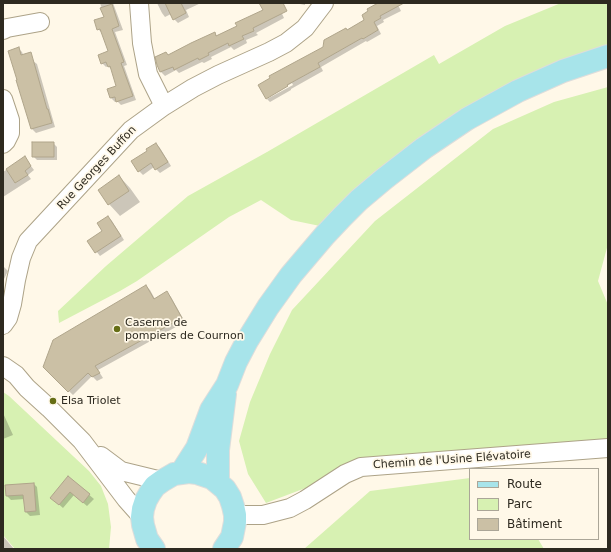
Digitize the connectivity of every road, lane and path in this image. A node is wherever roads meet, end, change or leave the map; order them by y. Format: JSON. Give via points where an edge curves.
{"nodes":[{"id":1,"x":139,"y":3,"type":"edge"},
{"id":2,"x":324,"y":3,"type":"edge"},
{"id":3,"x":40,"y":22,"type":"dead end"},
{"id":4,"x":3,"y":30,"type":"edge"},
{"id":5,"x":608,"y":56,"type":"edge"},
{"id":6,"x":3,"y":99,"type":"edge"},
{"id":7,"x":164,"y":106,"type":"junction"},
{"id":8,"x":3,"y":144,"type":"edge"},
{"id":9,"x":3,"y":325,"type":"edge"},
{"id":10,"x":3,"y":366,"type":"edge"},
{"id":11,"x":3,"y":380,"type":"edge"},
{"id":12,"x":226,"y":385,"type":"junction"},
{"id":13,"x":27,"y":388,"type":"junction"},
{"id":14,"x":82,"y":442,"type":"junction"},
{"id":15,"x":608,"y":448,"type":"edge"},
{"id":16,"x":171,"y":477,"type":"junction"},
{"id":17,"x":218,"y":483,"type":"junction"},
{"id":18,"x":235,"y":515,"type":"junction"},
{"id":19,"x":142,"y":517,"type":"junction"},
{"id":20,"x":149,"y":546,"type":"edge"},
{"id":21,"x":227,"y":547,"type":"edge"}],
"edges":[{"from":1,"to":7,"type":"street","via":[[142,44],[148,74]]},
{"from":2,"to":7,"type":"street","name":"Rue Georges Buffon","via":[[305,28],[286,43],[218,74]]},
{"from":3,"to":4,"type":"street"},
{"from":5,"to":12,"type":"main road","via":[[563,71],[518,91],[467,119],[424,148],[364,196],[325,234],[291,275],[247,341]]},
{"from":6,"to":8,"type":"street","via":[[10,120],[10,133]]},
{"from":7,"to":9,"type":"street","name":"Rue Georges Buffon","via":[[131,130],[28,241],[21,258],[8,318]]},
{"from":10,"to":13,"type":"street","via":[[16,375]]},
{"from":11,"to":13,"type":"street"},
{"from":12,"to":16,"type":"main road","via":[[210,410],[197,448]]},
{"from":12,"to":17,"type":"main road","via":[[218,450]]},
{"from":13,"to":14,"type":"street"},
{"from":14,"to":16,"type":"street","via":[[121,471]]},
{"from":14,"to":19,"type":"street"},
{"from":15,"to":18,"type":"street","name":"Chemin de l'Usine Elévatoire","via":[[361,467],[290,508],[263,515]]},
{"from":16,"to":17,"type":"main road","via":[[197,473]]},
{"from":16,"to":19,"type":"main road","via":[[155,486],[146,500]]},
{"from":17,"to":18,"type":"main road","via":[[230,497]]},
{"from":18,"to":21,"type":"main road","via":[[234,530]]},
{"from":19,"to":20,"type":"main road"}]}
